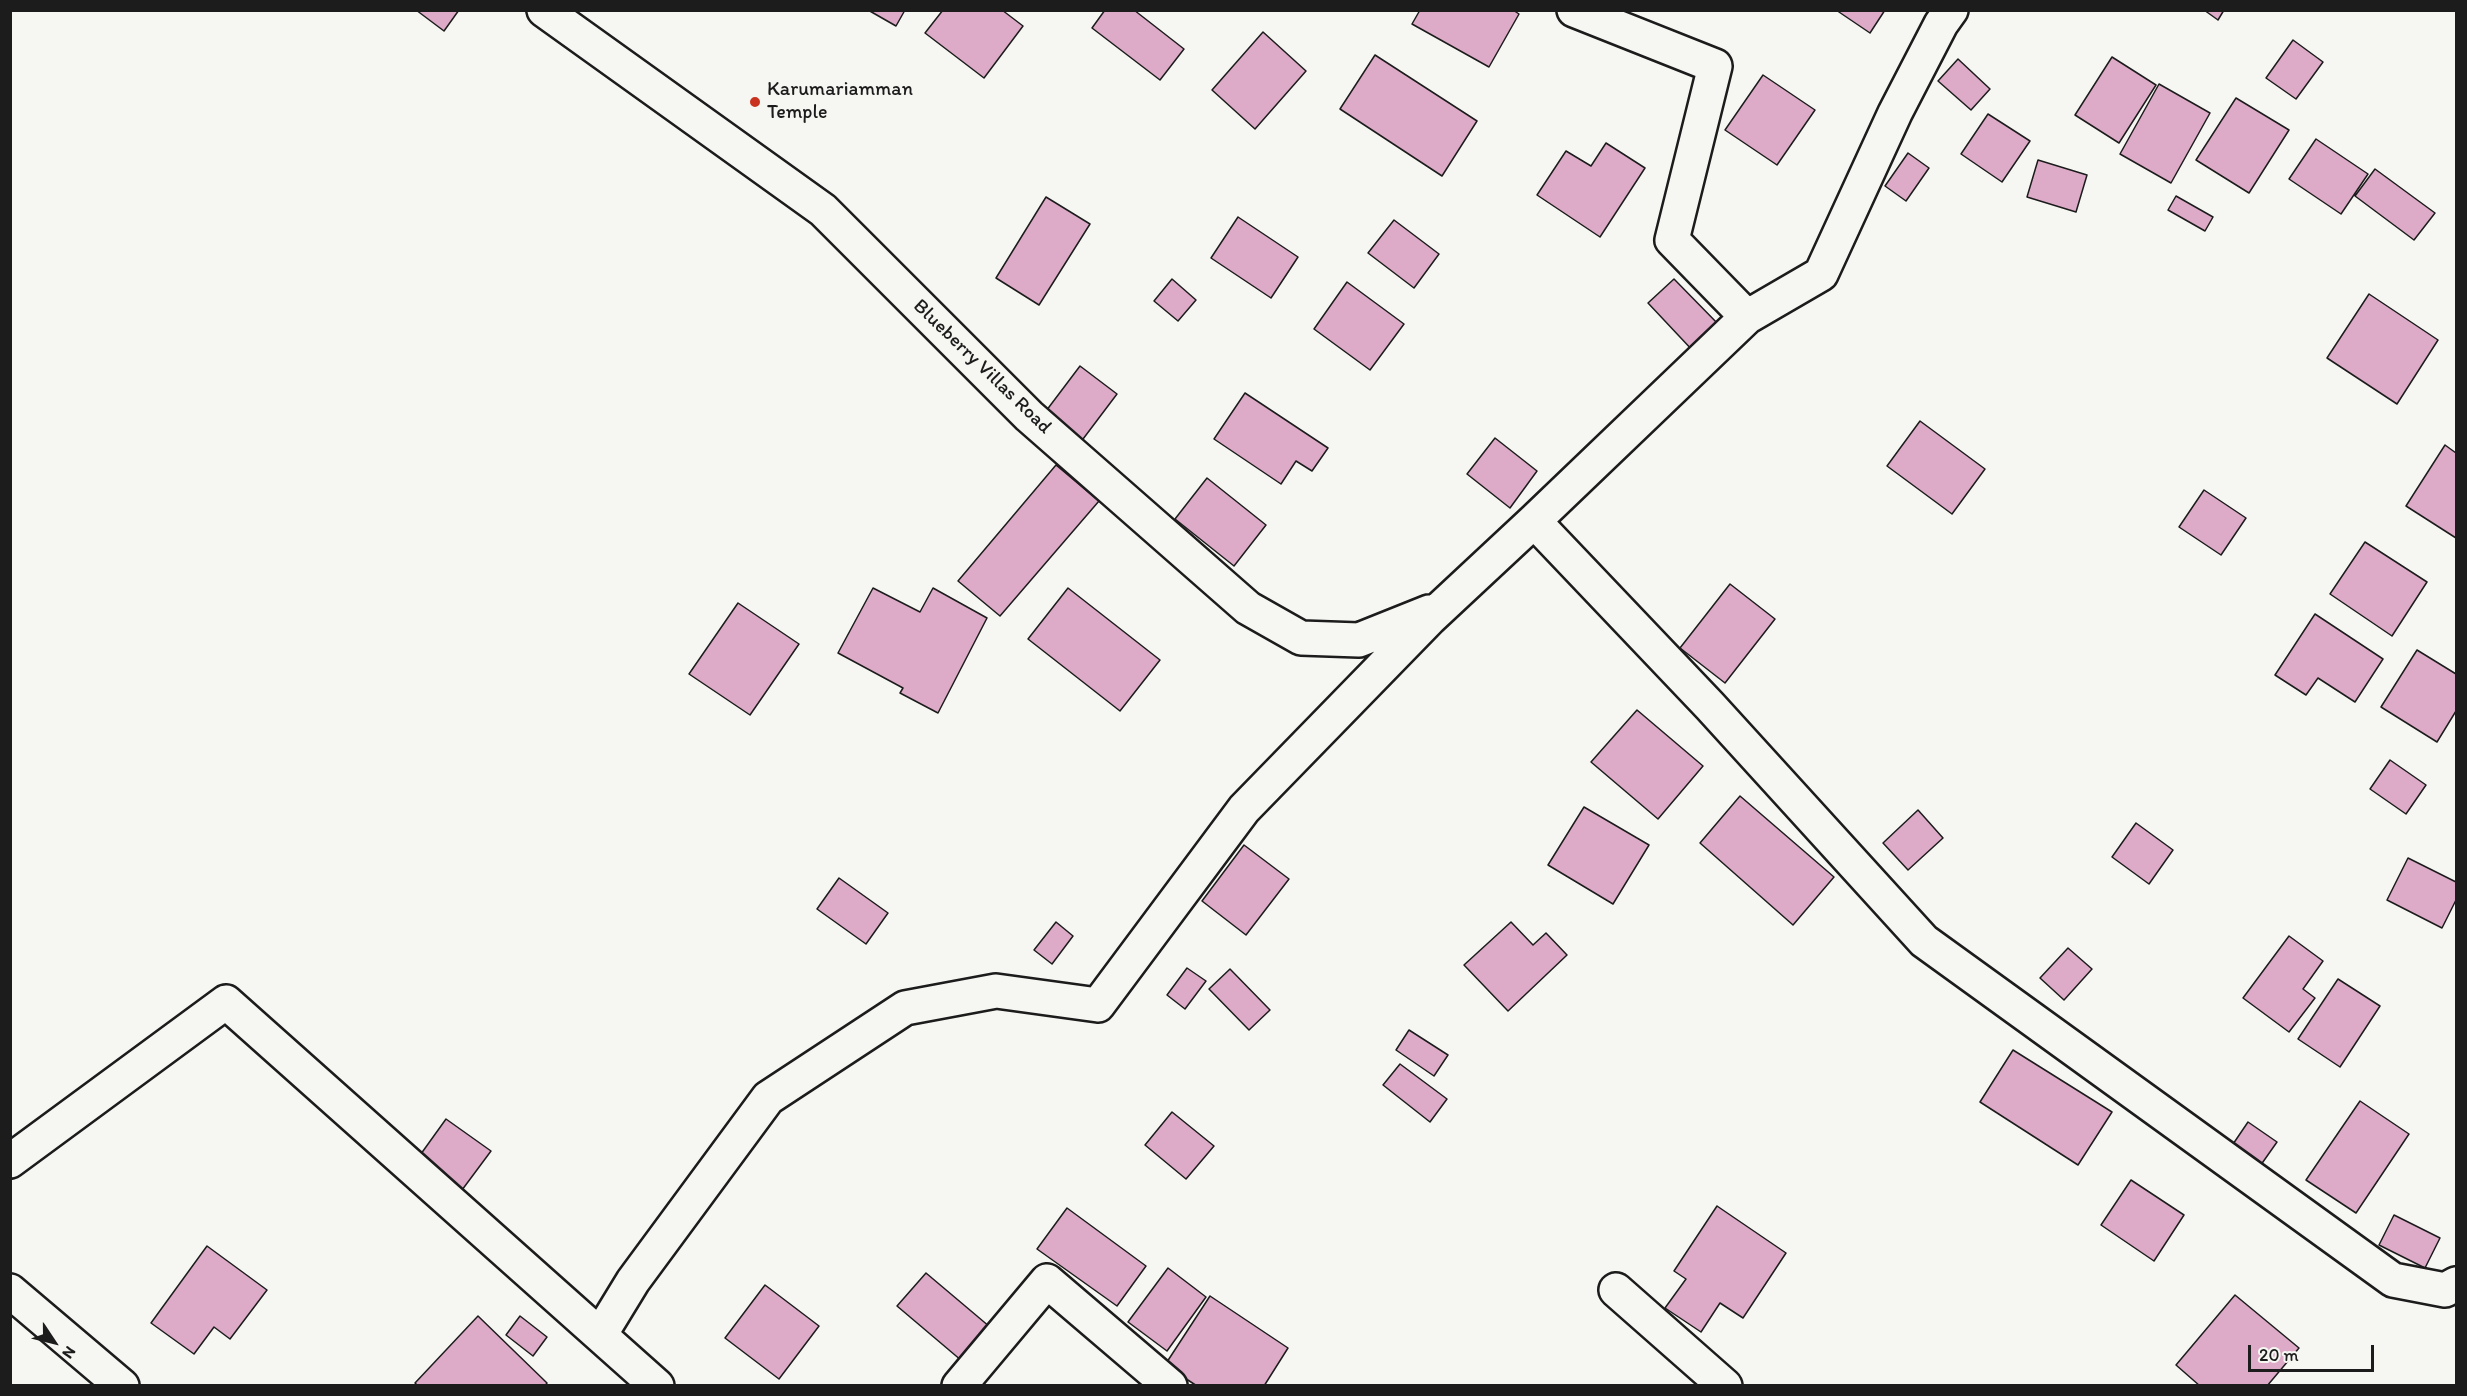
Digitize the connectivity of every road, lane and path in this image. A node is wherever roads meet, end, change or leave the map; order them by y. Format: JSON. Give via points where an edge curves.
{"nodes":[{"id":1,"x":544,"y":10,"type":"edge"},
{"id":2,"x":1574,"y":10,"type":"edge"},
{"id":3,"x":1950,"y":10,"type":"edge"},
{"id":4,"x":1746,"y":317,"type":"junction"},
{"id":5,"x":1534,"y":521,"type":"junction"},
{"id":6,"x":1442,"y":607,"type":"junction"},
{"id":7,"x":10,"y":1161,"type":"edge"},
{"id":8,"x":2457,"y":1284,"type":"edge"},
{"id":9,"x":1616,"y":1290,"type":"dead end"},
{"id":10,"x":10,"y":1291,"type":"edge"},
{"id":11,"x":600,"y":1335,"type":"junction"},
{"id":12,"x":122,"y":1386,"type":"edge"},
{"id":13,"x":657,"y":1386,"type":"edge"},
{"id":14,"x":959,"y":1386,"type":"edge"},
{"id":15,"x":1170,"y":1386,"type":"edge"},
{"id":16,"x":1725,"y":1386,"type":"edge"}],
"edges":[{"from":1,"to":6,"type":"street","name":"Blueberry Villas Road","via":[[823,210],[1029,416],[1248,608],[1301,638],[1359,640]]},
{"from":2,"to":4,"type":"street","via":[[1715,66],[1672,240]]},
{"from":3,"to":4,"type":"street","via":[[1895,113],[1821,274]]},
{"from":4,"to":5,"type":"street"},
{"from":5,"to":6,"type":"street"},
{"from":5,"to":8,"type":"street","via":[[1710,706],[1924,941],[2393,1281],[2445,1290]]},
{"from":6,"to":11,"type":"street","via":[[1244,809],[1098,1005],[996,991],[905,1008],[768,1098],[633,1281]]},
{"from":7,"to":11,"type":"street","via":[[226,1002]]},
{"from":9,"to":16,"type":"street"},
{"from":10,"to":12,"type":"street"},
{"from":11,"to":13,"type":"street"},
{"from":14,"to":15,"type":"street","via":[[1047,1281]]}]}
